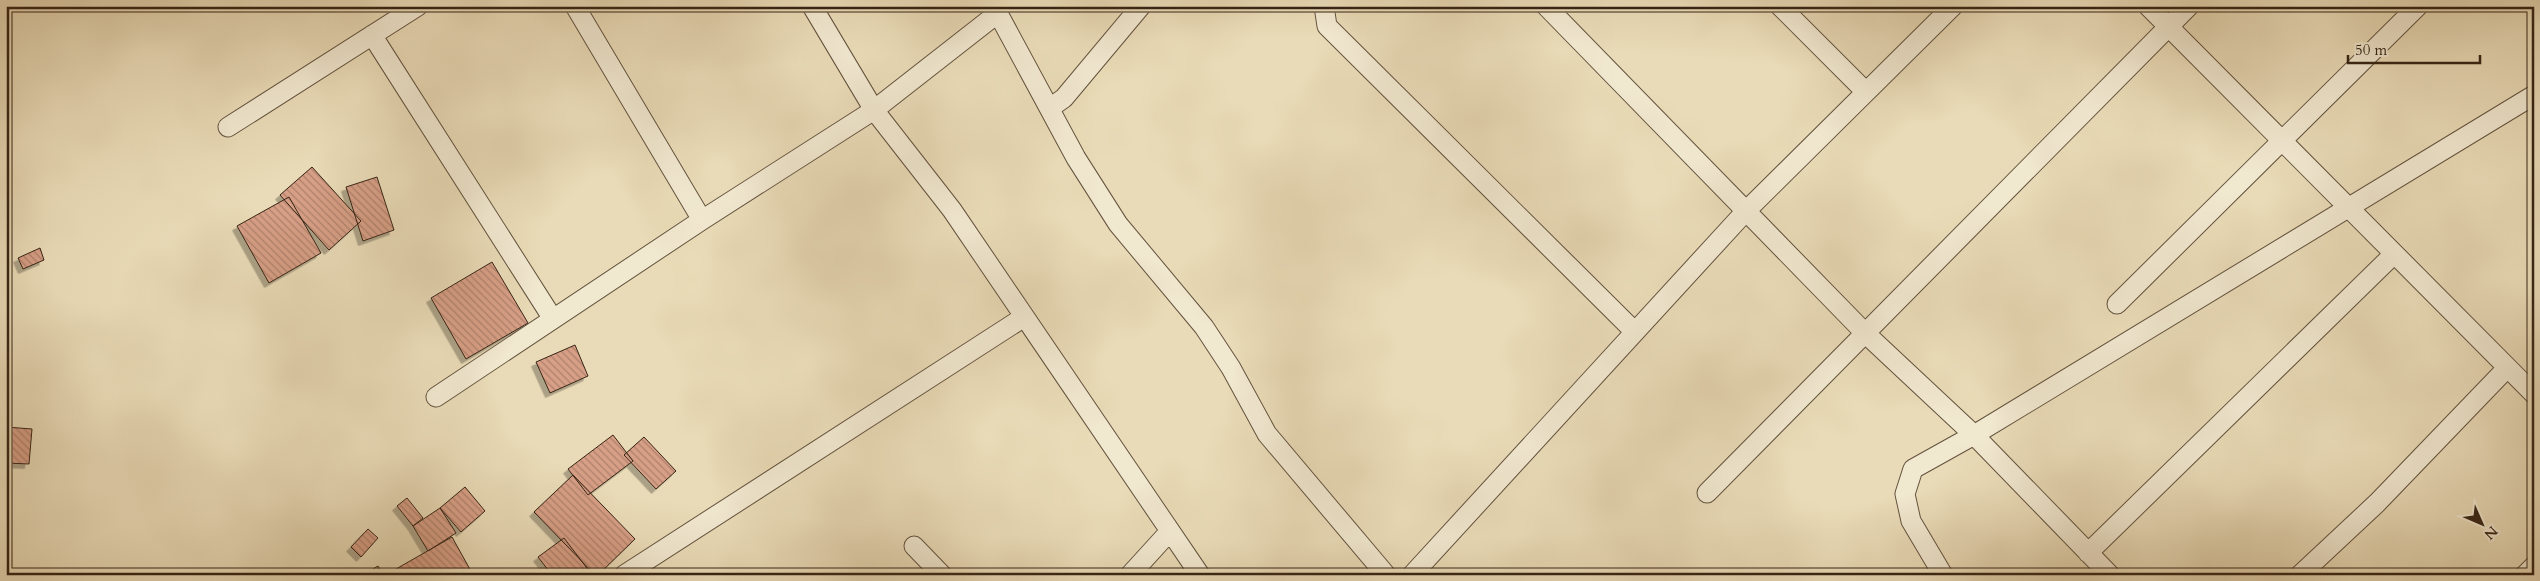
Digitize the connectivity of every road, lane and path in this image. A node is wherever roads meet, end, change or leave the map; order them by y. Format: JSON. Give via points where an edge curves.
{"nodes":[{"id":1,"x":418,"y":6,"type":"edge"},
{"id":2,"x":575,"y":6,"type":"edge"},
{"id":3,"x":812,"y":6,"type":"edge"},
{"id":4,"x":1141,"y":6,"type":"edge"},
{"id":5,"x":1324,"y":6,"type":"edge"},
{"id":6,"x":1546,"y":6,"type":"edge"},
{"id":7,"x":1780,"y":6,"type":"edge"},
{"id":8,"x":1953,"y":6,"type":"edge"},
{"id":9,"x":2148,"y":6,"type":"edge"},
{"id":10,"x":2189,"y":6,"type":"edge"},
{"id":11,"x":2418,"y":6,"type":"edge"},
{"id":12,"x":996,"y":10,"type":"edge"},
{"id":13,"x":2168,"y":27,"type":"junction"},
{"id":14,"x":372,"y":35,"type":"junction"},
{"id":15,"x":1866,"y":92,"type":"junction"},
{"id":16,"x":2534,"y":95,"type":"edge"},
{"id":17,"x":1050,"y":108,"type":"junction"},
{"id":18,"x":874,"y":110,"type":"junction"},
{"id":19,"x":228,"y":127,"type":"dead end"},
{"id":20,"x":2282,"y":141,"type":"junction"},
{"id":21,"x":2348,"y":208,"type":"junction"},
{"id":22,"x":1746,"y":212,"type":"junction"},
{"id":23,"x":702,"y":220,"type":"junction"},
{"id":24,"x":2394,"y":254,"type":"junction"},
{"id":25,"x":2117,"y":304,"type":"dead end"},
{"id":26,"x":1024,"y":317,"type":"junction"},
{"id":27,"x":553,"y":319,"type":"junction"},
{"id":28,"x":1635,"y":332,"type":"junction"},
{"id":29,"x":1865,"y":333,"type":"junction"},
{"id":30,"x":2507,"y":368,"type":"junction"},
{"id":31,"x":2534,"y":394,"type":"edge"},
{"id":32,"x":436,"y":397,"type":"dead end"},
{"id":33,"x":1974,"y":434,"type":"junction"},
{"id":34,"x":1707,"y":493,"type":"dead end"},
{"id":35,"x":1170,"y":532,"type":"junction"},
{"id":36,"x":914,"y":546,"type":"dead end"},
{"id":37,"x":2088,"y":553,"type":"junction"},
{"id":38,"x":2534,"y":566,"type":"edge"},
{"id":39,"x":624,"y":575,"type":"edge"},
{"id":40,"x":942,"y":575,"type":"edge"},
{"id":41,"x":1130,"y":575,"type":"edge"},
{"id":42,"x":1200,"y":575,"type":"edge"},
{"id":43,"x":1386,"y":575,"type":"edge"},
{"id":44,"x":1412,"y":575,"type":"edge"},
{"id":45,"x":1943,"y":575,"type":"edge"},
{"id":46,"x":2110,"y":575,"type":"edge"},
{"id":47,"x":2300,"y":575,"type":"edge"},
{"id":48,"x":2525,"y":575,"type":"edge"}],
"edges":[{"from":1,"to":14,"type":"street"},
{"from":2,"to":23,"type":"street"},
{"from":3,"to":18,"type":"street"},
{"from":4,"to":17,"type":"street","via":[[1064,98]]},
{"from":5,"to":28,"type":"street","via":[[1327,26]]},
{"from":6,"to":22,"type":"street"},
{"from":7,"to":15,"type":"street"},
{"from":8,"to":15,"type":"street"},
{"from":9,"to":13,"type":"street"},
{"from":10,"to":13,"type":"street"},
{"from":11,"to":20,"type":"street"},
{"from":12,"to":17,"type":"street"},
{"from":12,"to":18,"type":"street"},
{"from":13,"to":20,"type":"street"},
{"from":13,"to":29,"type":"street"},
{"from":14,"to":19,"type":"street"},
{"from":14,"to":27,"type":"street"},
{"from":15,"to":22,"type":"street"},
{"from":16,"to":21,"type":"street"},
{"from":17,"to":43,"type":"street","via":[[1076,158],[1118,224],[1204,327],[1267,434]]},
{"from":18,"to":23,"type":"street"},
{"from":18,"to":26,"type":"street","via":[[952,210]]},
{"from":20,"to":21,"type":"street"},
{"from":20,"to":25,"type":"street"},
{"from":21,"to":24,"type":"street"},
{"from":21,"to":33,"type":"street"},
{"from":22,"to":28,"type":"street"},
{"from":22,"to":29,"type":"street"},
{"from":23,"to":27,"type":"street"},
{"from":24,"to":30,"type":"street"},
{"from":24,"to":37,"type":"street"},
{"from":26,"to":35,"type":"street"},
{"from":26,"to":39,"type":"street"},
{"from":27,"to":32,"type":"street"},
{"from":28,"to":44,"type":"street"},
{"from":29,"to":33,"type":"street"},
{"from":29,"to":34,"type":"street"},
{"from":30,"to":31,"type":"street"},
{"from":30,"to":47,"type":"street","via":[[2377,503]]},
{"from":33,"to":37,"type":"street"},
{"from":33,"to":45,"type":"street","via":[[1913,469],[1905,494],[1911,521]]},
{"from":35,"to":41,"type":"street"},
{"from":35,"to":42,"type":"street"},
{"from":36,"to":40,"type":"street"},
{"from":37,"to":46,"type":"street"},
{"from":38,"to":48,"type":"street"}]}
